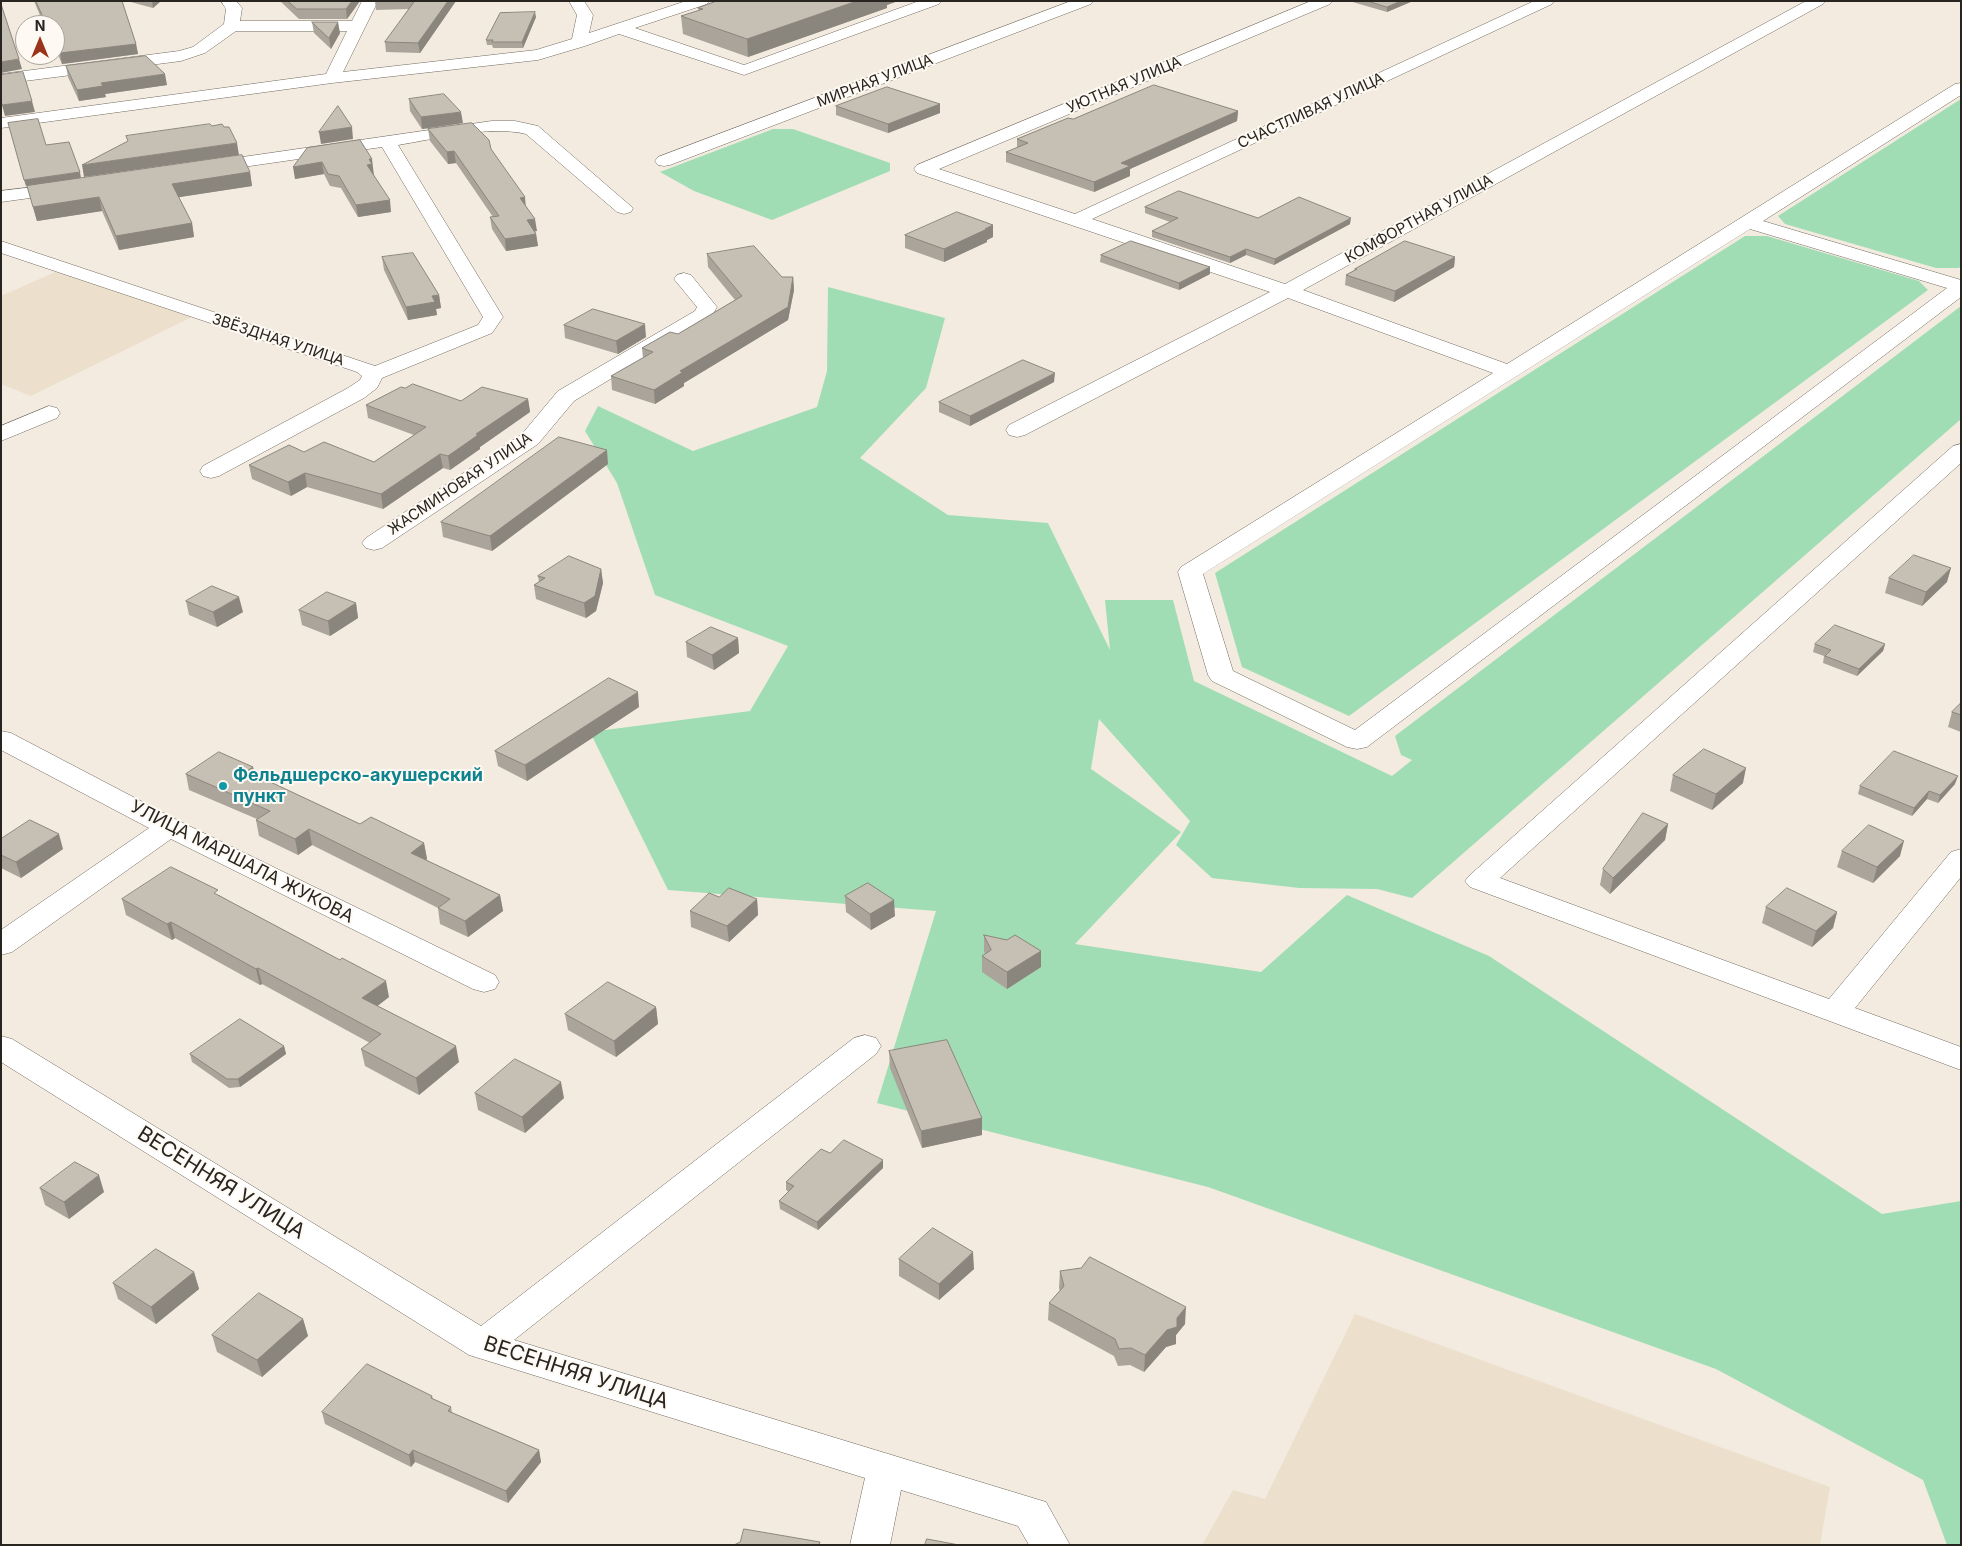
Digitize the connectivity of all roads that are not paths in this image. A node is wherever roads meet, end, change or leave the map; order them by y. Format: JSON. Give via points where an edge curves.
{"nodes":[{"id":1,"x":228,"y":1,"type":"edge"},
{"id":2,"x":370,"y":1,"type":"edge"},
{"id":3,"x":576,"y":1,"type":"edge"},
{"id":4,"x":702,"y":1,"type":"edge"},
{"id":5,"x":934,"y":1,"type":"edge"},
{"id":6,"x":1086,"y":1,"type":"edge"},
{"id":7,"x":1325,"y":1,"type":"edge"},
{"id":8,"x":1546,"y":1,"type":"edge"},
{"id":9,"x":1818,"y":1,"type":"edge"},
{"id":10,"x":232,"y":26,"type":"junction"},
{"id":11,"x":357,"y":26,"type":"junction"},
{"id":12,"x":621,"y":29,"type":"junction"},
{"id":13,"x":579,"y":42,"type":"junction"},
{"id":14,"x":332,"y":78,"type":"junction"},
{"id":15,"x":1,"y":79,"type":"edge"},
{"id":16,"x":1961,"y":88,"type":"edge"},
{"id":17,"x":1,"y":123,"type":"edge"},
{"id":18,"x":387,"y":141,"type":"junction"},
{"id":19,"x":664,"y":162,"type":"dead end"},
{"id":20,"x":194,"y":169,"type":"edge"},
{"id":21,"x":88,"y":185,"type":"edge"},
{"id":22,"x":1,"y":197,"type":"edge"},
{"id":23,"x":624,"y":208,"type":"dead end"},
{"id":24,"x":1076,"y":220,"type":"junction"},
{"id":25,"x":1747,"y":222,"type":"junction"},
{"id":26,"x":1,"y":247,"type":"edge"},
{"id":27,"x":684,"y":279,"type":"dead end"},
{"id":28,"x":1961,"y":287,"type":"edge"},
{"id":29,"x":1286,"y":291,"type":"junction"},
{"id":30,"x":1508,"y":371,"type":"junction"},
{"id":31,"x":373,"y":374,"type":"junction"},
{"id":32,"x":50,"y":413,"type":"dead end"},
{"id":33,"x":1017,"y":430,"type":"dead end"},
{"id":34,"x":1,"y":434,"type":"edge"},
{"id":35,"x":1961,"y":451,"type":"edge"},
{"id":36,"x":211,"y":471,"type":"dead end"},
{"id":37,"x":374,"y":543,"type":"dead end"},
{"id":38,"x":1,"y":739,"type":"edge"},
{"id":39,"x":169,"y":827,"type":"junction"},
{"id":40,"x":1961,"y":858,"type":"edge"},
{"id":41,"x":1,"y":945,"type":"edge"},
{"id":42,"x":484,"y":982,"type":"dead end"},
{"id":43,"x":1835,"y":1012,"type":"junction"},
{"id":44,"x":865,"y":1046,"type":"dead end"},
{"id":45,"x":1,"y":1047,"type":"edge"},
{"id":46,"x":1961,"y":1059,"type":"edge"},
{"id":47,"x":482,"y":1346,"type":"junction"},
{"id":48,"x":886,"y":1469,"type":"junction"},
{"id":49,"x":870,"y":1545,"type":"edge"},
{"id":50,"x":1050,"y":1545,"type":"edge"}],
"edges":[{"from":1,"to":10,"type":"street","via":[[234,8]]},
{"from":2,"to":11,"type":"street"},
{"from":3,"to":13,"type":"street","via":[[585,15]]},
{"from":4,"to":12,"type":"street"},
{"from":5,"to":12,"type":"street","via":[[744,70]]},
{"from":6,"to":19,"type":"street","name":"МИРНАЯ УЛИЦА"},
{"from":7,"to":24,"type":"street","name":"УЮТНАЯ УЛИЦА","via":[[923,169]]},
{"from":8,"to":24,"type":"street","name":"СЧАСТЛИВАЯ УЛИЦА"},
{"from":9,"to":29,"type":"street","name":"КОМФОРТНАЯ УЛИЦА"},
{"from":10,"to":11,"type":"street"},
{"from":10,"to":15,"type":"street","via":[[199,50],[181,56]]},
{"from":11,"to":14,"type":"street"},
{"from":12,"to":13,"type":"street"},
{"from":13,"to":14,"type":"street","via":[[538,55]]},
{"from":14,"to":17,"type":"street"},
{"from":16,"to":25,"type":"street"},
{"from":18,"to":20,"type":"street"},
{"from":18,"to":23,"type":"street","via":[[492,126],[532,130]]},
{"from":18,"to":31,"type":"street","via":[[493,317],[485,329]]},
{"from":21,"to":22,"type":"street"},
{"from":24,"to":29,"type":"street"},
{"from":25,"to":28,"type":"street"},
{"from":25,"to":30,"type":"street"},
{"from":26,"to":31,"type":"street","name":"ЗВЁЗДНАЯ УЛИЦА","via":[[364,368]]},
{"from":27,"to":37,"type":"street","name":"ЖАСМИНОВАЯ УЛИЦА","via":[[708,307],[703,315],[566,396],[530,439]]},
{"from":28,"to":30,"type":"street","via":[[1357,741],[1221,675],[1190,572]]},
{"from":29,"to":30,"type":"street"},
{"from":29,"to":33,"type":"street","name":"КОМФОРТНАЯ УЛИЦА"},
{"from":31,"to":36,"type":"street","via":[[369,383],[356,393]]},
{"from":32,"to":34,"type":"street"},
{"from":35,"to":43,"type":"street","via":[[1480,881]]},
{"from":38,"to":39,"type":"street","name":"УЛИЦА МАРШАЛА ЖУКОВА"},
{"from":39,"to":41,"type":"street"},
{"from":39,"to":42,"type":"street","name":"УЛИЦА МАРШАЛА ЖУКОВА"},
{"from":40,"to":43,"type":"street"},
{"from":43,"to":46,"type":"street"},
{"from":44,"to":47,"type":"street"},
{"from":45,"to":47,"type":"street","name":"ВЕСЕННЯЯ УЛИЦА"},
{"from":47,"to":48,"type":"street","name":"ВЕСЕННЯЯ УЛИЦА"},
{"from":48,"to":49,"type":"street"},
{"from":48,"to":50,"type":"street","name":"ВЕСЕННЯЯ УЛИЦА","via":[[1032,1514]]}]}
